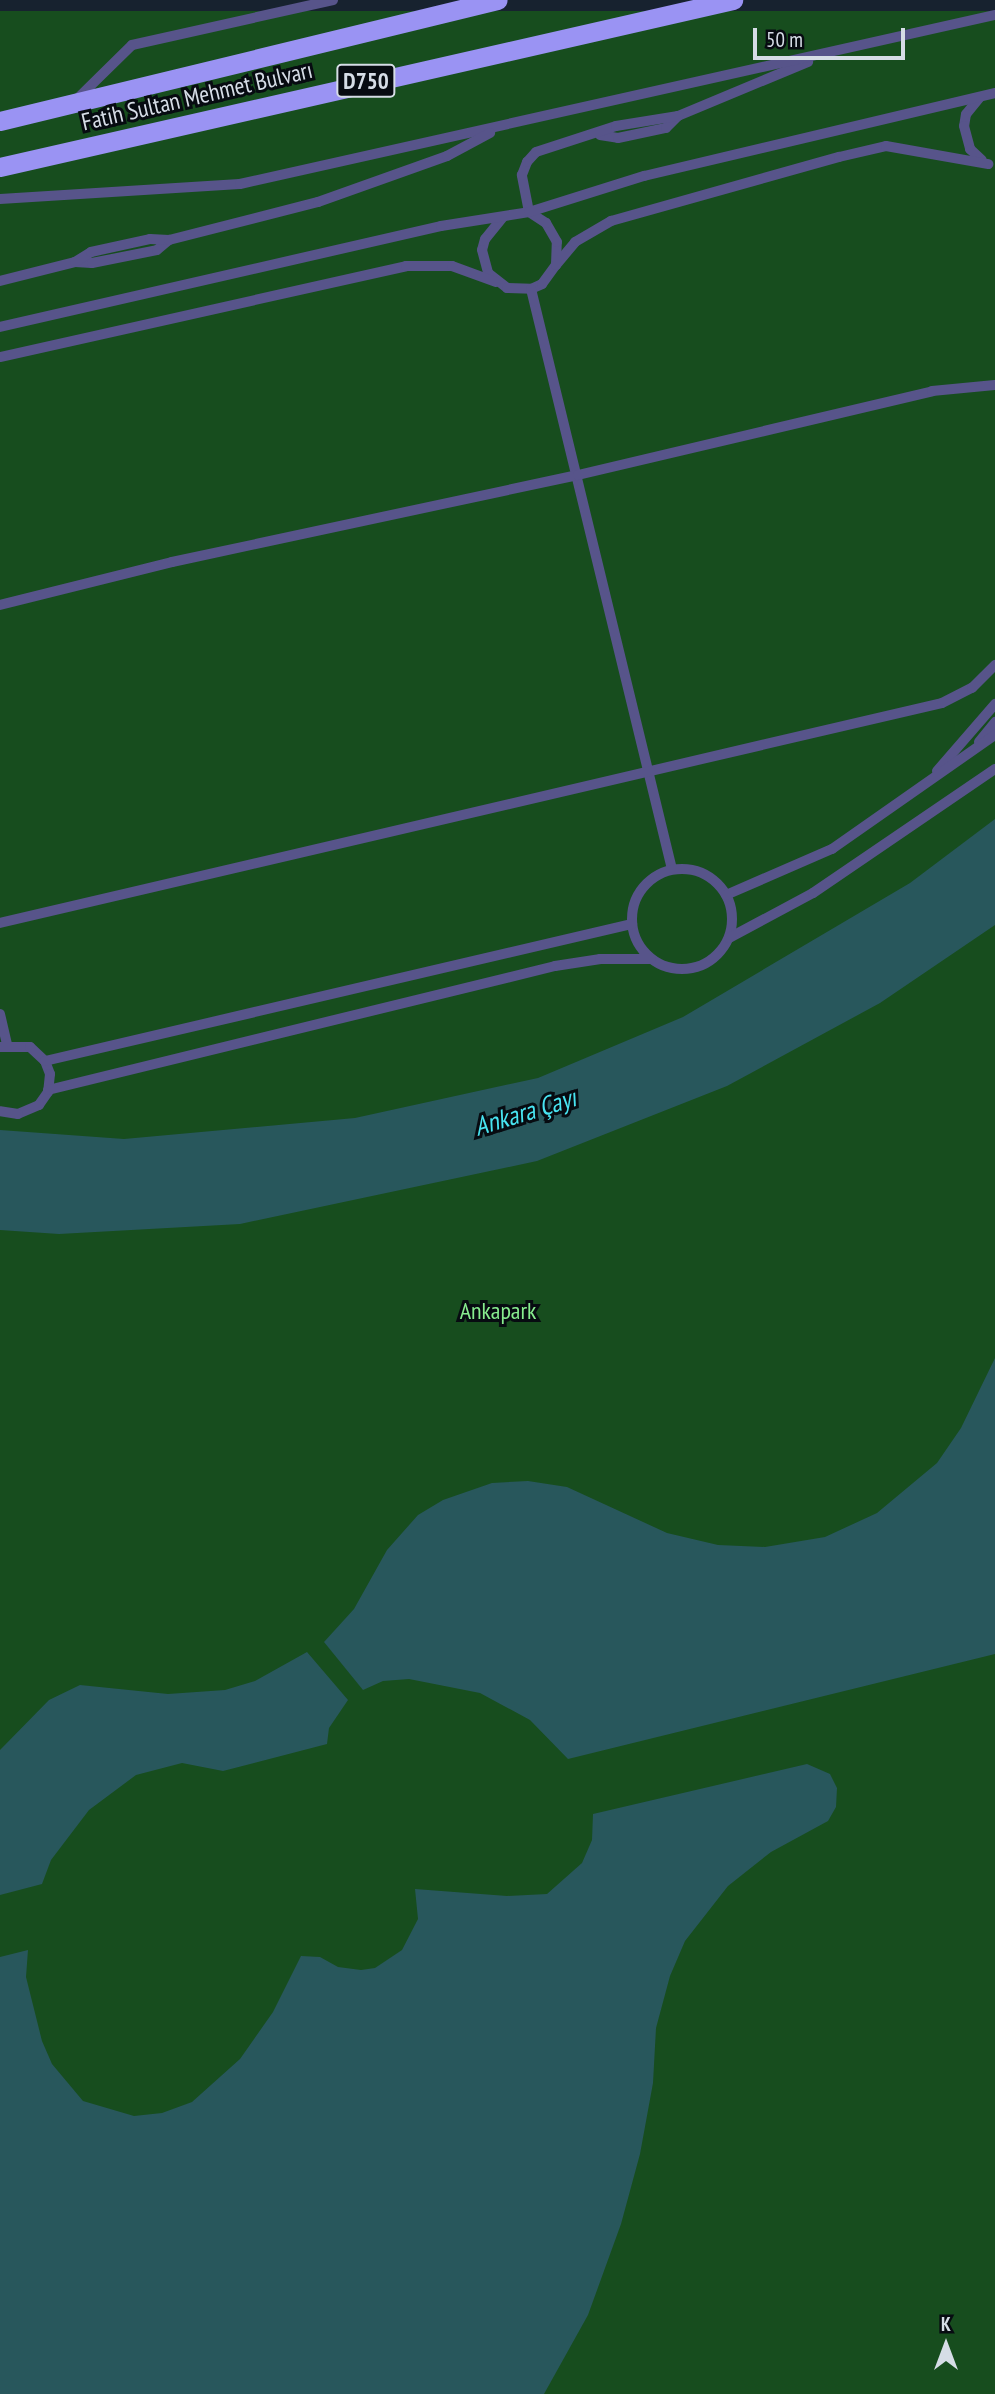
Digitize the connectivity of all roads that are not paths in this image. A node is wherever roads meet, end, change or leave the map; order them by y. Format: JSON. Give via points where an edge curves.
{"nodes":[{"id":1,"x":333,"y":0,"type":"edge"},
{"id":2,"x":498,"y":0,"type":"edge"},
{"id":3,"x":733,"y":0,"type":"edge"},
{"id":4,"x":995,"y":15,"type":"edge"},
{"id":5,"x":835,"y":51,"type":"junction"},
{"id":6,"x":995,"y":93,"type":"edge"},
{"id":7,"x":982,"y":96,"type":"junction"},
{"id":8,"x":73,"y":103,"type":"junction"},
{"id":9,"x":0,"y":121,"type":"edge"},
{"id":10,"x":503,"y":126,"type":"junction"},
{"id":11,"x":992,"y":165,"type":"edge"},
{"id":12,"x":0,"y":167,"type":"edge"},
{"id":13,"x":0,"y":199,"type":"edge"},
{"id":14,"x":529,"y":212,"type":"junction"},
{"id":15,"x":503,"y":217,"type":"junction"},
{"id":16,"x":556,"y":265,"type":"junction"},
{"id":17,"x":0,"y":281,"type":"edge"},
{"id":18,"x":496,"y":282,"type":"junction"},
{"id":19,"x":531,"y":289,"type":"junction"},
{"id":20,"x":0,"y":327,"type":"edge"},
{"id":21,"x":0,"y":357,"type":"edge"},
{"id":22,"x":995,"y":385,"type":"edge"},
{"id":23,"x":578,"y":475,"type":"junction"},
{"id":24,"x":0,"y":605,"type":"edge"},
{"id":25,"x":995,"y":665,"type":"edge"},
{"id":26,"x":995,"y":704,"type":"edge"},
{"id":27,"x":995,"y":722,"type":"edge"},
{"id":28,"x":995,"y":735,"type":"edge"},
{"id":29,"x":970,"y":753,"type":"junction"},
{"id":30,"x":649,"y":769,"type":"junction"},
{"id":31,"x":995,"y":769,"type":"edge"},
{"id":32,"x":925,"y":785,"type":"junction"},
{"id":33,"x":672,"y":869,"type":"junction"},
{"id":34,"x":726,"y":895,"type":"junction"},
{"id":35,"x":0,"y":923,"type":"edge"},
{"id":36,"x":632,"y":924,"type":"junction"},
{"id":37,"x":729,"y":938,"type":"junction"},
{"id":38,"x":651,"y":959,"type":"junction"},
{"id":39,"x":0,"y":1014,"type":"edge"},
{"id":40,"x":4,"y":1046,"type":"edge"},
{"id":41,"x":45,"y":1060,"type":"junction"},
{"id":42,"x":48,"y":1090,"type":"junction"},
{"id":43,"x":0,"y":1111,"type":"edge"}],
"edges":[{"from":1,"to":8,"type":"lane","via":[[132,46]]},
{"from":2,"to":8,"type":"highway","name":"Fatih Sultan Mehmet Bulvarı","number":"D750"},
{"from":3,"to":12,"type":"highway","name":"Fatih Sultan Mehmet Bulvarı","number":"D750"},
{"from":4,"to":5,"type":"lane"},
{"from":5,"to":10,"type":"lane"},
{"from":5,"to":14,"type":"lane","via":[[678,116],[615,126],[600,135],[536,152],[522,174]]},
{"from":6,"to":7,"type":"lane"},
{"from":7,"to":11,"type":"lane","via":[[972,104],[964,126],[970,149]]},
{"from":7,"to":14,"type":"lane","via":[[681,166]]},
{"from":8,"to":9,"type":"highway","name":"Fatih Sultan Mehmet Bulvarı","number":"D750"},
{"from":10,"to":13,"type":"lane","via":[[240,184]]},
{"from":10,"to":17,"type":"lane","via":[[447,156],[372,186],[169,240],[150,239],[91,252],[75,262]]},
{"from":11,"to":16,"type":"lane","via":[[886,146],[611,221],[575,242]]},
{"from":14,"to":15,"type":"lane"},
{"from":14,"to":16,"type":"lane","via":[[552,232],[557,242]]},
{"from":15,"to":18,"type":"lane","via":[[491,228],[482,250],[488,273]]},
{"from":15,"to":20,"type":"lane","via":[[389,237]]},
{"from":16,"to":19,"type":"lane","via":[[542,284]]},
{"from":18,"to":19,"type":"lane"},
{"from":18,"to":21,"type":"lane","via":[[452,267],[406,266]]},
{"from":19,"to":23,"type":"lane"},
{"from":22,"to":23,"type":"lane","via":[[932,391]]},
{"from":23,"to":24,"type":"lane","via":[[172,562]]},
{"from":23,"to":30,"type":"lane"},
{"from":25,"to":30,"type":"lane","via":[[972,688],[942,703]]},
{"from":26,"to":32,"type":"lane"},
{"from":27,"to":29,"type":"lane"},
{"from":28,"to":29,"type":"lane"},
{"from":29,"to":32,"type":"lane"},
{"from":30,"to":33,"type":"lane"},
{"from":30,"to":35,"type":"lane"},
{"from":31,"to":37,"type":"lane","via":[[813,894]]},
{"from":32,"to":34,"type":"lane","via":[[832,849]]},
{"from":33,"to":34,"type":"lane","via":[[708,876]]},
{"from":33,"to":36,"type":"lane","via":[[646,884],[636,898]]},
{"from":34,"to":37,"type":"lane","via":[[733,917]]},
{"from":36,"to":38,"type":"lane","via":[[639,946]]},
{"from":36,"to":41,"type":"lane"},
{"from":37,"to":38,"type":"lane","via":[[713,960],[698,968],[682,970]]},
{"from":38,"to":42,"type":"lane","via":[[600,959],[555,966]]},
{"from":39,"to":40,"type":"lane"},
{"from":40,"to":41,"type":"lane","via":[[30,1047]]},
{"from":41,"to":42,"type":"lane","via":[[50,1074]]},
{"from":42,"to":43,"type":"lane","via":[[29,1112]]}]}
